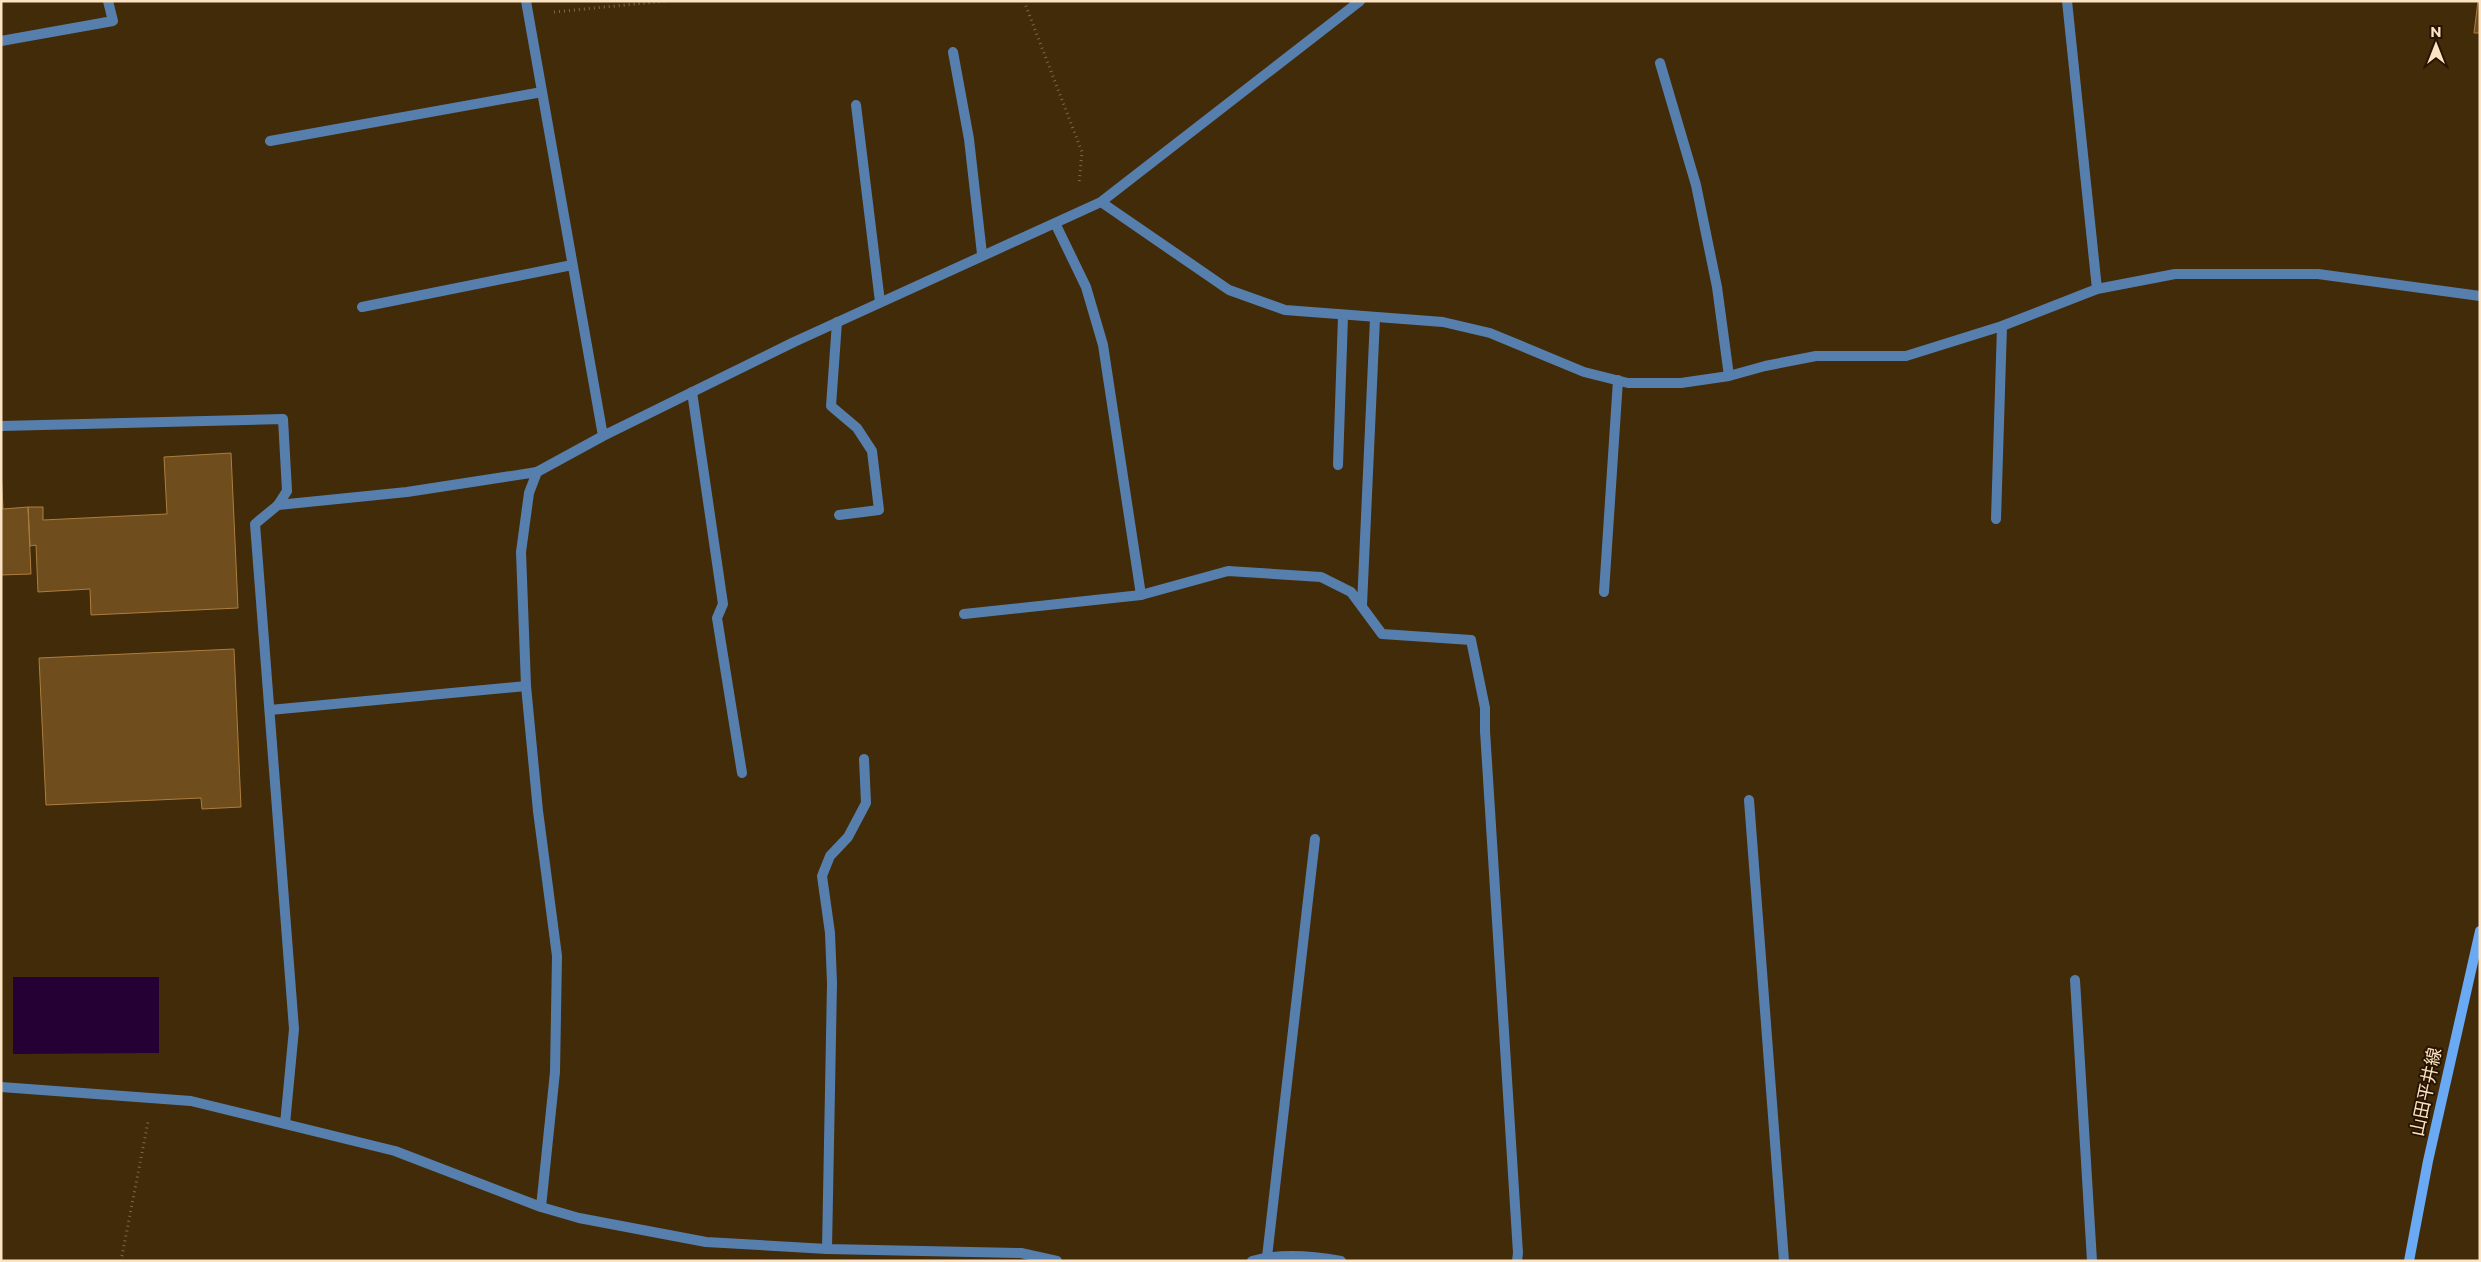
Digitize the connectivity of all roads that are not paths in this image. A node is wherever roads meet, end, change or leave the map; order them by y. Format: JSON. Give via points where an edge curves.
{"nodes":[{"id":1,"x":108,"y":1,"type":"edge"},
{"id":2,"x":526,"y":1,"type":"edge"},
{"id":3,"x":1360,"y":1,"type":"edge"},
{"id":4,"x":2067,"y":1,"type":"edge"},
{"id":5,"x":1,"y":40,"type":"edge"},
{"id":6,"x":953,"y":52,"type":"dead end"},
{"id":7,"x":1660,"y":63,"type":"dead end"},
{"id":8,"x":542,"y":92,"type":"junction"},
{"id":9,"x":856,"y":105,"type":"dead end"},
{"id":10,"x":270,"y":141,"type":"dead end"},
{"id":11,"x":1101,"y":202,"type":"junction"},
{"id":12,"x":1055,"y":223,"type":"junction"},
{"id":13,"x":982,"y":254,"type":"junction"},
{"id":14,"x":572,"y":265,"type":"junction"},
{"id":15,"x":2096,"y":289,"type":"junction"},
{"id":16,"x":2480,"y":296,"type":"edge"},
{"id":17,"x":880,"y":302,"type":"junction"},
{"id":18,"x":362,"y":307,"type":"dead end"},
{"id":19,"x":1343,"y":316,"type":"junction"},
{"id":20,"x":1375,"y":318,"type":"junction"},
{"id":21,"x":837,"y":322,"type":"junction"},
{"id":22,"x":2002,"y":326,"type":"junction"},
{"id":23,"x":1729,"y":376,"type":"junction"},
{"id":24,"x":1618,"y":380,"type":"junction"},
{"id":25,"x":692,"y":392,"type":"junction"},
{"id":26,"x":1,"y":426,"type":"edge"},
{"id":27,"x":603,"y":436,"type":"junction"},
{"id":28,"x":1338,"y":465,"type":"dead end"},
{"id":29,"x":536,"y":472,"type":"junction"},
{"id":30,"x":278,"y":505,"type":"junction"},
{"id":31,"x":839,"y":515,"type":"dead end"},
{"id":32,"x":1996,"y":519,"type":"dead end"},
{"id":33,"x":1604,"y":592,"type":"dead end"},
{"id":34,"x":1141,"y":595,"type":"junction"},
{"id":35,"x":1362,"y":605,"type":"junction"},
{"id":36,"x":964,"y":614,"type":"dead end"},
{"id":37,"x":526,"y":686,"type":"junction"},
{"id":38,"x":270,"y":710,"type":"junction"},
{"id":39,"x":864,"y":759,"type":"dead end"},
{"id":40,"x":742,"y":773,"type":"dead end"},
{"id":41,"x":1749,"y":800,"type":"dead end"},
{"id":42,"x":1316,"y":839,"type":"dead end"},
{"id":43,"x":2480,"y":931,"type":"edge"},
{"id":44,"x":2075,"y":980,"type":"dead end"},
{"id":45,"x":1,"y":1087,"type":"edge"},
{"id":46,"x":285,"y":1124,"type":"junction"},
{"id":47,"x":541,"y":1207,"type":"junction"},
{"id":48,"x":827,"y":1249,"type":"junction"},
{"id":49,"x":1267,"y":1257,"type":"junction"},
{"id":50,"x":1057,"y":1261,"type":"edge"},
{"id":51,"x":1252,"y":1261,"type":"edge"},
{"id":52,"x":1341,"y":1261,"type":"edge"},
{"id":53,"x":1517,"y":1261,"type":"edge"},
{"id":54,"x":1784,"y":1261,"type":"edge"},
{"id":55,"x":2092,"y":1261,"type":"edge"},
{"id":56,"x":2409,"y":1261,"type":"edge"}],
"edges":[{"from":1,"to":5,"type":"street","via":[[113,21]]},
{"from":2,"to":8,"type":"street"},
{"from":3,"to":11,"type":"street"},
{"from":4,"to":15,"type":"street"},
{"from":6,"to":13,"type":"street","via":[[969,139]]},
{"from":7,"to":23,"type":"street","via":[[1696,185],[1717,287]]},
{"from":8,"to":10,"type":"street"},
{"from":8,"to":14,"type":"street"},
{"from":9,"to":17,"type":"street"},
{"from":11,"to":12,"type":"street"},
{"from":11,"to":19,"type":"street","via":[[1229,290],[1285,310]]},
{"from":12,"to":13,"type":"street"},
{"from":12,"to":34,"type":"street","via":[[1086,287],[1103,345]]},
{"from":13,"to":17,"type":"street"},
{"from":14,"to":18,"type":"street"},
{"from":14,"to":27,"type":"street"},
{"from":15,"to":16,"type":"street","via":[[2175,274],[2318,274]]},
{"from":15,"to":22,"type":"street"},
{"from":17,"to":21,"type":"street"},
{"from":19,"to":20,"type":"street"},
{"from":19,"to":28,"type":"street"},
{"from":20,"to":24,"type":"street","via":[[1443,322],[1490,334],[1584,372]]},
{"from":20,"to":35,"type":"street"},
{"from":21,"to":25,"type":"street"},
{"from":21,"to":31,"type":"street","via":[[831,406],[857,428],[872,452],[879,510]]},
{"from":22,"to":23,"type":"street","via":[[1906,356],[1816,356]]},
{"from":22,"to":32,"type":"street"},
{"from":23,"to":24,"type":"street","via":[[1681,383],[1628,383]]},
{"from":24,"to":33,"type":"street"},
{"from":25,"to":27,"type":"street"},
{"from":25,"to":40,"type":"street","via":[[723,604],[717,618]]},
{"from":26,"to":30,"type":"street","via":[[283,419],[287,491]]},
{"from":27,"to":29,"type":"street"},
{"from":29,"to":30,"type":"street","via":[[407,492]]},
{"from":29,"to":37,"type":"street","via":[[528,493],[520,552]]},
{"from":30,"to":38,"type":"street","via":[[255,524]]},
{"from":34,"to":35,"type":"street","via":[[1228,571],[1321,577],[1351,592]]},
{"from":34,"to":36,"type":"street"},
{"from":35,"to":53,"type":"street","via":[[1382,634],[1471,640],[1486,708]]},
{"from":37,"to":38,"type":"street"},
{"from":37,"to":47,"type":"street","via":[[557,956],[555,1072]]},
{"from":38,"to":46,"type":"street","via":[[294,1029]]},
{"from":39,"to":48,"type":"street","via":[[866,803],[848,837],[830,856],[822,876],[830,933],[832,983]]},
{"from":41,"to":54,"type":"street"},
{"from":42,"to":49,"type":"street"},
{"from":43,"to":56,"type":"main road","name":"山田平井線","via":[[2432,1142]]},
{"from":44,"to":55,"type":"street"},
{"from":45,"to":46,"type":"street","via":[[191,1100]]},
{"from":46,"to":47,"type":"street","via":[[395,1151]]},
{"from":47,"to":48,"type":"street","via":[[579,1218],[706,1242]]},
{"from":48,"to":50,"type":"street","via":[[1021,1253]]},
{"from":49,"to":51,"type":"street"},
{"from":49,"to":52,"type":"street","via":[[1319,1257]]}]}
